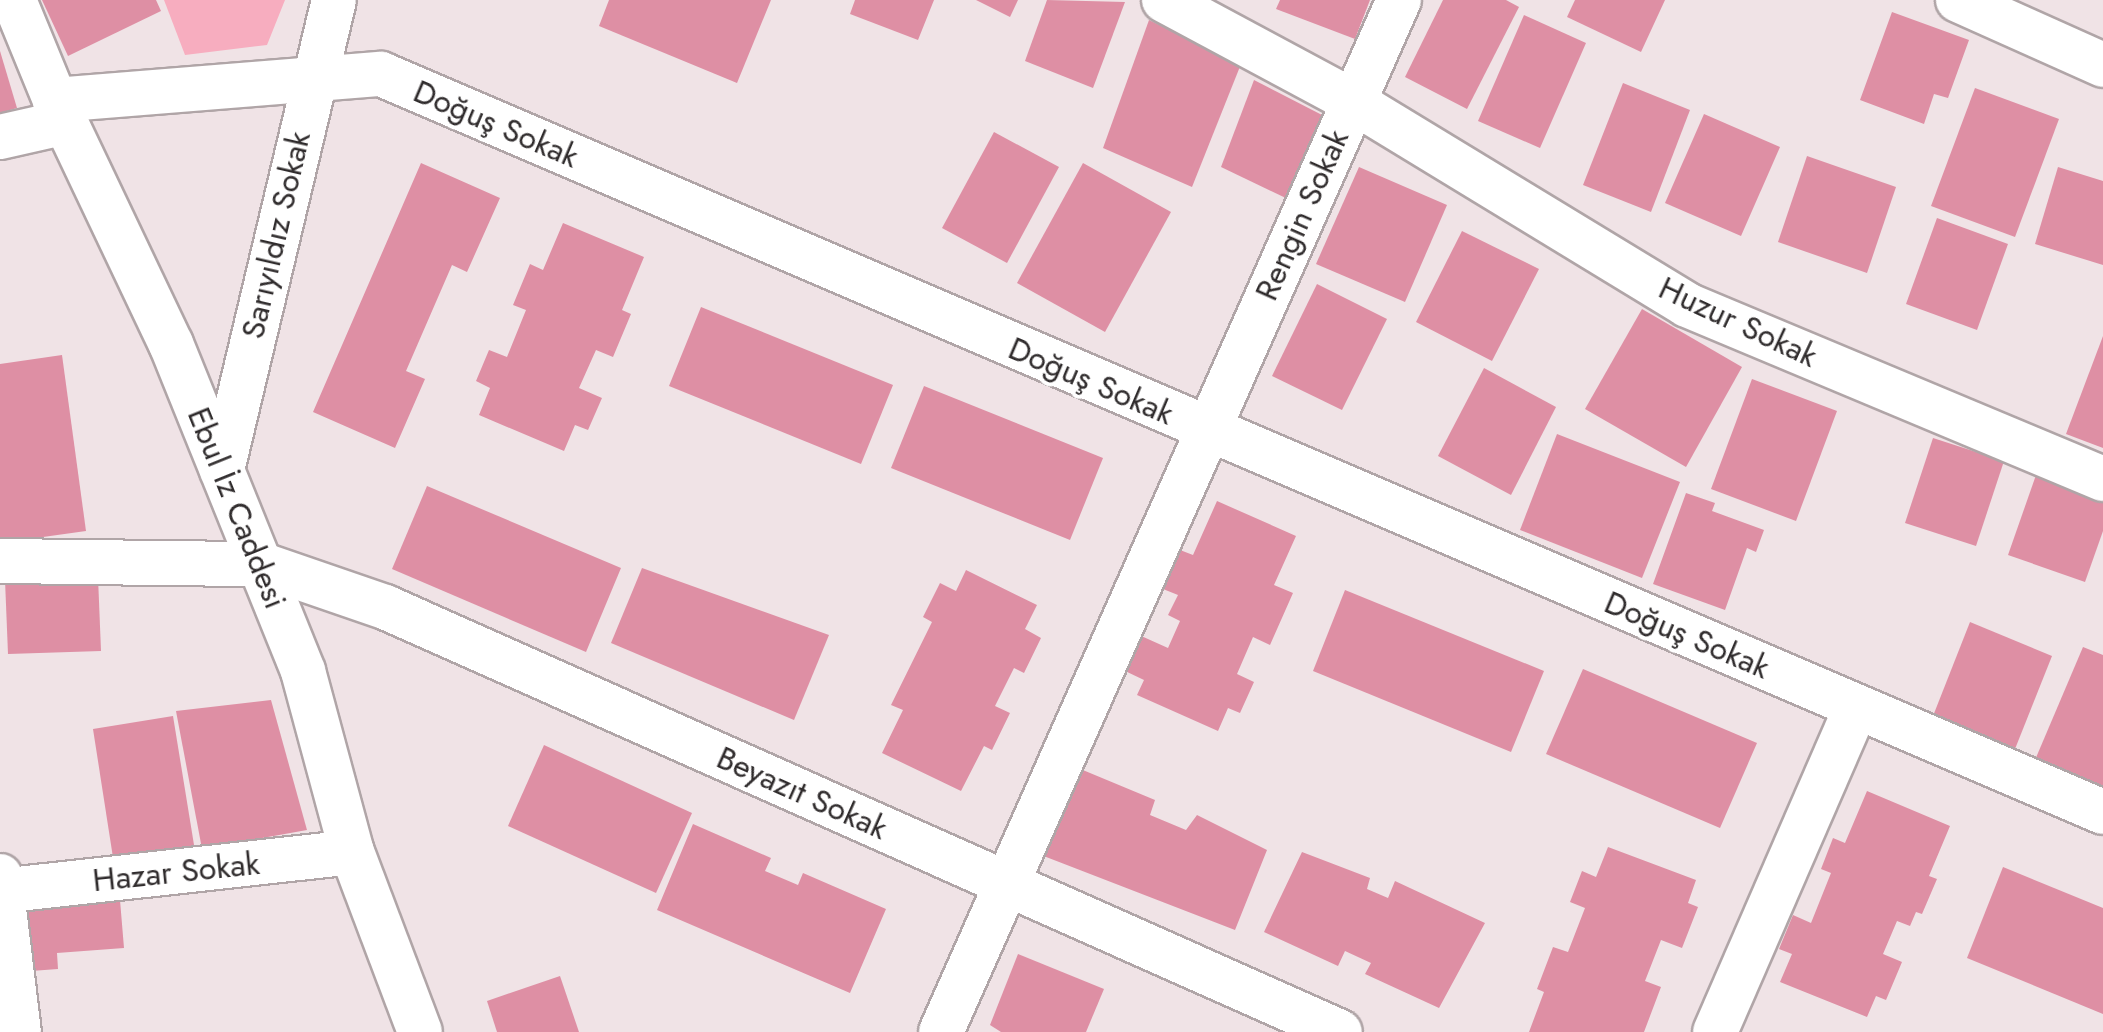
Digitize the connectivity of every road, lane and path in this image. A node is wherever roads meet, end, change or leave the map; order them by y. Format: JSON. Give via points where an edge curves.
{"nodes":[{"id":1,"x":14,"y":0,"type":"edge"},
{"id":2,"x":334,"y":0,"type":"edge"},
{"id":3,"x":1164,"y":0,"type":"edge"},
{"id":4,"x":1399,"y":0,"type":"edge"},
{"id":5,"x":1958,"y":0,"type":"edge"},
{"id":6,"x":2103,"y":65,"type":"edge"},
{"id":7,"x":313,"y":79,"type":"junction"},
{"id":8,"x":1352,"y":101,"type":"junction"},
{"id":9,"x":60,"y":111,"type":"junction"},
{"id":10,"x":0,"y":137,"type":"edge"},
{"id":11,"x":1208,"y":432,"type":"junction"},
{"id":12,"x":222,"y":470,"type":"junction"},
{"id":13,"x":2103,"y":479,"type":"edge"},
{"id":14,"x":0,"y":561,"type":"edge"},
{"id":15,"x":260,"y":564,"type":"junction"},
{"id":16,"x":1856,"y":707,"type":"junction"},
{"id":17,"x":2103,"y":812,"type":"edge"},
{"id":18,"x":352,"y":852,"type":"junction"},
{"id":19,"x":1006,"y":884,"type":"junction"},
{"id":20,"x":1,"y":886,"type":"edge"},
{"id":21,"x":19,"y":1032,"type":"edge"},
{"id":22,"x":420,"y":1032,"type":"edge"},
{"id":23,"x":941,"y":1032,"type":"edge"},
{"id":24,"x":1340,"y":1032,"type":"edge"},
{"id":25,"x":1715,"y":1032,"type":"edge"}],
"edges":[{"from":1,"to":9,"type":"street","name":"Ebul İz Caddesi"},
{"from":2,"to":7,"type":"street","name":"Sarıyıldız Sokak"},
{"from":3,"to":8,"type":"street","name":"Huzur Sokak"},
{"from":4,"to":8,"type":"street","name":"Rengin Sokak"},
{"from":5,"to":6,"type":"street"},
{"from":7,"to":9,"type":"street","name":"Doğuş Sokak"},
{"from":7,"to":11,"type":"street","name":"Doğuş Sokak","via":[[381,74]]},
{"from":7,"to":12,"type":"street","name":"Sarıyıldız Sokak"},
{"from":8,"to":11,"type":"street","name":"Rengin Sokak"},
{"from":8,"to":13,"type":"street","name":"Huzur Sokak","via":[[1687,305]]},
{"from":9,"to":10,"type":"street","name":"Doğuş Sokak"},
{"from":9,"to":12,"type":"street","name":"Ebul İz Caddesi","via":[[171,344]]},
{"from":11,"to":16,"type":"street","name":"Doğuş Sokak"},
{"from":11,"to":19,"type":"street","name":"Rengin Sokak"},
{"from":12,"to":15,"type":"street","name":"Ebul İz Caddesi"},
{"from":14,"to":15,"type":"street","name":"Beyazıt Sokak"},
{"from":15,"to":18,"type":"street","name":"Ebul İz Caddesi","via":[[303,671]]},
{"from":15,"to":19,"type":"street","name":"Beyazıt Sokak","via":[[385,607]]},
{"from":16,"to":17,"type":"street","name":"Doğuş Sokak"},
{"from":16,"to":25,"type":"street"},
{"from":18,"to":20,"type":"street","name":"Hazar Sokak"},
{"from":18,"to":22,"type":"street","name":"Ebul İz Caddesi"},
{"from":19,"to":23,"type":"street","name":"Rengin Sokak"},
{"from":19,"to":24,"type":"street","name":"Beyazıt Sokak"},
{"from":20,"to":21,"type":"street"}]}
